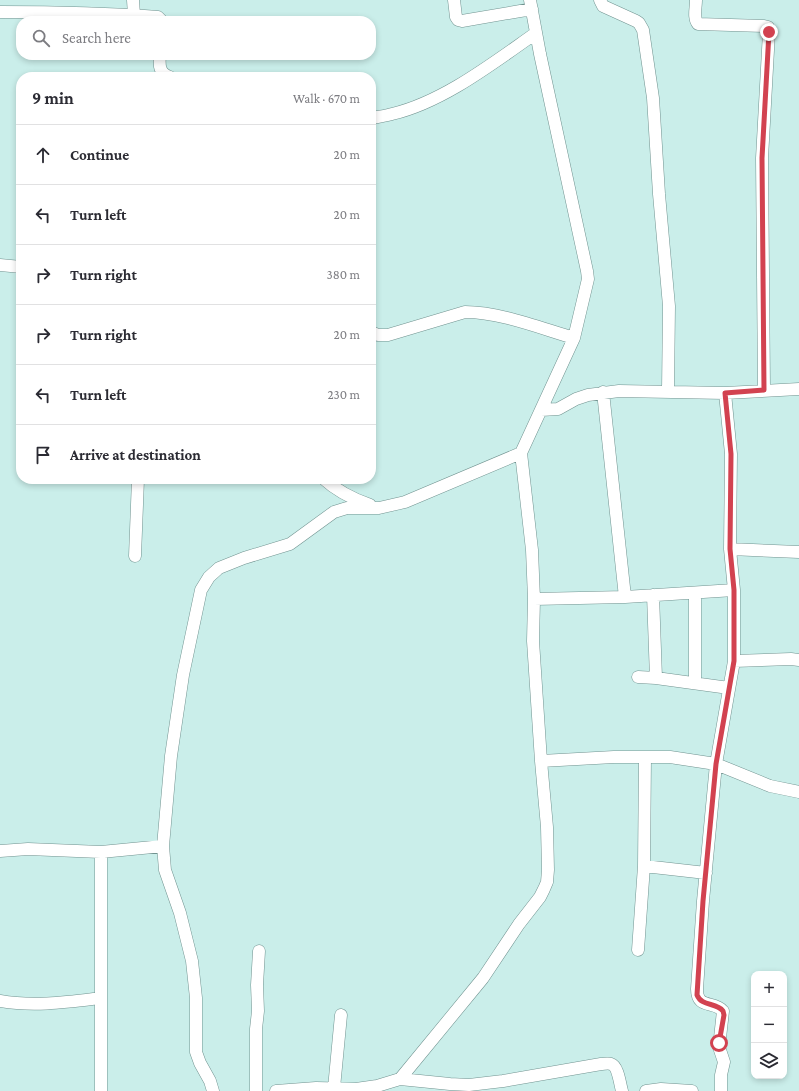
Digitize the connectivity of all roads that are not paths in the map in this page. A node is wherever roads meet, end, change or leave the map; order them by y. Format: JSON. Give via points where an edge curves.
{"nodes":[{"id":1,"x":133,"y":0,"type":"edge"},
{"id":2,"x":454,"y":0,"type":"edge"},
{"id":3,"x":600,"y":0,"type":"edge"},
{"id":4,"x":696,"y":0,"type":"edge"},
{"id":5,"x":531,"y":5,"type":"edge"},
{"id":6,"x":0,"y":12,"type":"edge"},
{"id":7,"x":134,"y":15,"type":"junction"},
{"id":8,"x":146,"y":16,"type":"edge"},
{"id":9,"x":536,"y":33,"type":"junction"},
{"id":10,"x":160,"y":60,"type":"edge"},
{"id":11,"x":162,"y":72,"type":"edge"},
{"id":12,"x":376,"y":117,"type":"edge"},
{"id":13,"x":0,"y":265,"type":"edge"},
{"id":14,"x":16,"y":267,"type":"edge"},
{"id":15,"x":376,"y":334,"type":"edge"},
{"id":16,"x":574,"y":338,"type":"junction"},
{"id":17,"x":799,"y":388,"type":"edge"},
{"id":18,"x":764,"y":390,"type":"junction"},
{"id":19,"x":668,"y":391,"type":"junction"},
{"id":20,"x":603,"y":392,"type":"junction"},
{"id":21,"x":725,"y":393,"type":"junction"},
{"id":22,"x":541,"y":410,"type":"junction"},
{"id":23,"x":521,"y":453,"type":"junction"},
{"id":24,"x":138,"y":484,"type":"edge"},
{"id":25,"x":329,"y":484,"type":"edge"},
{"id":26,"x":379,"y":508,"type":"junction"},
{"id":27,"x":730,"y":549,"type":"junction"},
{"id":28,"x":799,"y":552,"type":"edge"},
{"id":29,"x":135,"y":556,"type":"dead end"},
{"id":30,"x":734,"y":590,"type":"junction"},
{"id":31,"x":695,"y":593,"type":"junction"},
{"id":32,"x":653,"y":595,"type":"junction"},
{"id":33,"x":625,"y":597,"type":"junction"},
{"id":34,"x":534,"y":599,"type":"junction"},
{"id":35,"x":799,"y":660,"type":"edge"},
{"id":36,"x":734,"y":661,"type":"junction"},
{"id":37,"x":638,"y":677,"type":"dead end"},
{"id":38,"x":656,"y":678,"type":"junction"},
{"id":39,"x":695,"y":683,"type":"junction"},
{"id":40,"x":729,"y":688,"type":"junction"},
{"id":41,"x":645,"y":757,"type":"junction"},
{"id":42,"x":541,"y":761,"type":"junction"},
{"id":43,"x":716,"y":764,"type":"junction"},
{"id":44,"x":799,"y":792,"type":"edge"},
{"id":45,"x":163,"y":846,"type":"junction"},
{"id":46,"x":0,"y":851,"type":"edge"},
{"id":47,"x":101,"y":852,"type":"junction"},
{"id":48,"x":644,"y":866,"type":"junction"},
{"id":49,"x":706,"y":873,"type":"junction"},
{"id":50,"x":638,"y":950,"type":"dead end"},
{"id":51,"x":259,"y":951,"type":"dead end"},
{"id":52,"x":101,"y":998,"type":"junction"},
{"id":53,"x":0,"y":1001,"type":"edge"},
{"id":54,"x":341,"y":1015,"type":"dead end"},
{"id":55,"x":400,"y":1079,"type":"junction"},
{"id":56,"x":334,"y":1088,"type":"junction"},
{"id":57,"x":377,"y":1088,"type":"edge"},
{"id":58,"x":101,"y":1091,"type":"edge"},
{"id":59,"x":213,"y":1091,"type":"edge"},
{"id":60,"x":256,"y":1091,"type":"edge"},
{"id":61,"x":276,"y":1091,"type":"edge"},
{"id":62,"x":622,"y":1091,"type":"edge"},
{"id":63,"x":646,"y":1091,"type":"edge"},
{"id":64,"x":692,"y":1091,"type":"edge"},
{"id":65,"x":721,"y":1091,"type":"edge"}],
"edges":[{"from":1,"to":7,"type":"street"},
{"from":2,"to":5,"type":"street","via":[[456,17],[462,21]]},
{"from":3,"to":19,"type":"street","via":[[602,6],[636,21],[643,30],[653,98],[669,306]]},
{"from":4,"to":18,"type":"street","via":[[695,18],[698,24],[764,26],[768,27],[769,32],[762,158]]},
{"from":5,"to":9,"type":"street"},
{"from":6,"to":7,"type":"street"},
{"from":7,"to":8,"type":"street"},
{"from":9,"to":12,"type":"street","via":[[448,92],[393,114]]},
{"from":9,"to":16,"type":"street","via":[[588,279]]},
{"from":10,"to":11,"type":"street"},
{"from":13,"to":14,"type":"street"},
{"from":15,"to":16,"type":"street","via":[[388,335],[472,312]]},
{"from":16,"to":22,"type":"street"},
{"from":17,"to":18,"type":"street"},
{"from":18,"to":21,"type":"street"},
{"from":19,"to":20,"type":"street"},
{"from":19,"to":21,"type":"street"},
{"from":20,"to":22,"type":"street","via":[[576,399],[558,409]]},
{"from":20,"to":33,"type":"street"},
{"from":21,"to":27,"type":"street","via":[[731,454]]},
{"from":22,"to":23,"type":"street"},
{"from":23,"to":26,"type":"street","via":[[405,502]]},
{"from":23,"to":34,"type":"street","via":[[532,550]]},
{"from":24,"to":29,"type":"street"},
{"from":25,"to":26,"type":"street","via":[[355,500]]},
{"from":26,"to":45,"type":"street","via":[[347,508],[334,512],[290,544],[219,568],[201,590],[183,675],[171,756]]},
{"from":27,"to":28,"type":"street"},
{"from":27,"to":30,"type":"street"},
{"from":30,"to":31,"type":"street"},
{"from":30,"to":36,"type":"street"},
{"from":31,"to":32,"type":"street"},
{"from":31,"to":39,"type":"street"},
{"from":32,"to":33,"type":"street"},
{"from":32,"to":38,"type":"street"},
{"from":33,"to":34,"type":"street"},
{"from":34,"to":42,"type":"street","via":[[533,641]]},
{"from":35,"to":36,"type":"street"},
{"from":36,"to":40,"type":"street"},
{"from":37,"to":38,"type":"street"},
{"from":38,"to":39,"type":"street"},
{"from":39,"to":40,"type":"street"},
{"from":40,"to":43,"type":"street"},
{"from":41,"to":42,"type":"street"},
{"from":41,"to":43,"type":"street","via":[[670,757]]},
{"from":41,"to":48,"type":"street"},
{"from":42,"to":55,"type":"street","via":[[548,860],[547,882],[544,889],[483,978]]},
{"from":43,"to":44,"type":"street","via":[[770,786]]},
{"from":43,"to":49,"type":"street"},
{"from":45,"to":47,"type":"street"},
{"from":45,"to":59,"type":"street","via":[[165,870],[180,913],[192,961],[196,998],[196,1052]]},
{"from":46,"to":47,"type":"street","via":[[28,849]]},
{"from":47,"to":52,"type":"street"},
{"from":48,"to":49,"type":"street"},
{"from":48,"to":50,"type":"street"},
{"from":49,"to":65,"type":"street","via":[[697,995],[702,1003],[723,1011],[719,1047],[724,1062]]},
{"from":51,"to":60,"type":"street"},
{"from":52,"to":53,"type":"street","via":[[53,1004],[13,1004]]},
{"from":52,"to":58,"type":"street"},
{"from":54,"to":56,"type":"street"},
{"from":55,"to":57,"type":"street"},
{"from":55,"to":62,"type":"street","via":[[469,1085],[612,1064],[616,1066]]},
{"from":56,"to":57,"type":"street"},
{"from":56,"to":61,"type":"street"},
{"from":63,"to":64,"type":"street"}]}
